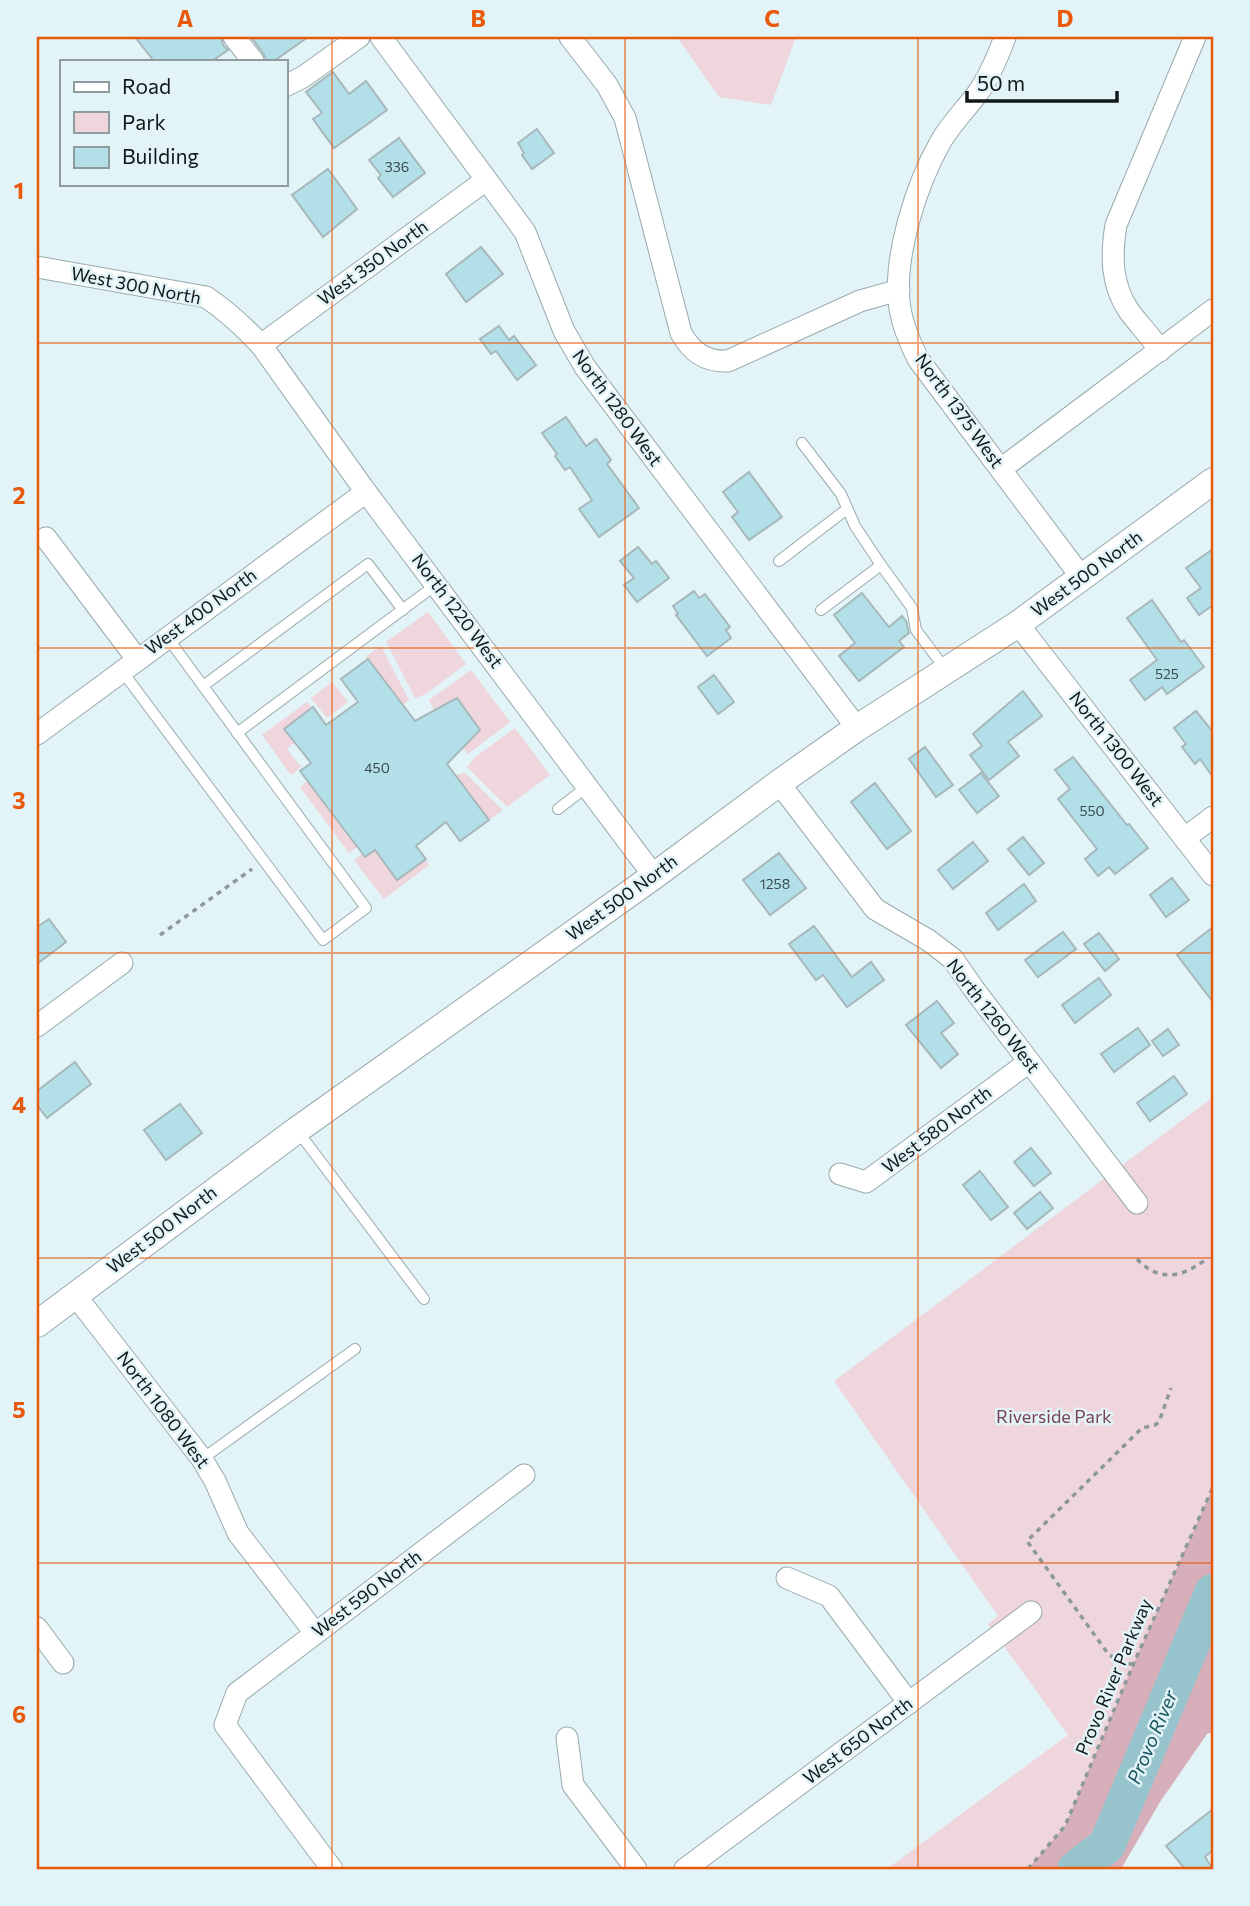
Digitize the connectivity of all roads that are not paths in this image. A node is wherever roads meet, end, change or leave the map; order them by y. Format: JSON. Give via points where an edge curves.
{"nodes":[{"id":1,"x":234,"y":37,"type":"edge"},
{"id":2,"x":359,"y":37,"type":"edge"},
{"id":3,"x":381,"y":37,"type":"edge"},
{"id":4,"x":570,"y":37,"type":"edge"},
{"id":5,"x":1005,"y":37,"type":"edge"},
{"id":6,"x":1191,"y":38,"type":"edge"},
{"id":7,"x":252,"y":60,"type":"edge"},
{"id":8,"x":287,"y":85,"type":"edge"},
{"id":9,"x":486,"y":180,"type":"junction"},
{"id":10,"x":37,"y":267,"type":"edge"},
{"id":11,"x":899,"y":290,"type":"junction"},
{"id":12,"x":1213,"y":310,"type":"edge"},
{"id":13,"x":261,"y":345,"type":"junction"},
{"id":14,"x":1160,"y":351,"type":"junction"},
{"id":15,"x":802,"y":443,"type":"dead end"},
{"id":16,"x":1001,"y":469,"type":"junction"},
{"id":17,"x":1213,"y":481,"type":"edge"},
{"id":18,"x":366,"y":492,"type":"junction"},
{"id":19,"x":847,"y":509,"type":"junction"},
{"id":20,"x":46,"y":538,"type":"dead end"},
{"id":21,"x":779,"y":561,"type":"dead end"},
{"id":22,"x":881,"y":565,"type":"junction"},
{"id":23,"x":1082,"y":578,"type":"junction"},
{"id":24,"x":437,"y":584,"type":"junction"},
{"id":25,"x":403,"y":610,"type":"junction"},
{"id":26,"x":821,"y":610,"type":"dead end"},
{"id":27,"x":1018,"y":624,"type":"junction"},
{"id":28,"x":167,"y":637,"type":"junction"},
{"id":29,"x":130,"y":665,"type":"junction"},
{"id":30,"x":946,"y":670,"type":"junction"},
{"id":31,"x":203,"y":686,"type":"junction"},
{"id":32,"x":857,"y":729,"type":"junction"},
{"id":33,"x":237,"y":733,"type":"junction"},
{"id":34,"x":37,"y":734,"type":"edge"},
{"id":35,"x":779,"y":783,"type":"junction"},
{"id":36,"x":588,"y":786,"type":"junction"},
{"id":37,"x":558,"y":809,"type":"dead end"},
{"id":38,"x":1213,"y":817,"type":"edge"},
{"id":39,"x":1185,"y":838,"type":"junction"},
{"id":40,"x":1213,"y":875,"type":"edge"},
{"id":41,"x":654,"y":876,"type":"junction"},
{"id":42,"x":122,"y":963,"type":"dead end"},
{"id":43,"x":37,"y":1026,"type":"edge"},
{"id":44,"x":1029,"y":1062,"type":"junction"},
{"id":45,"x":297,"y":1130,"type":"junction"},
{"id":46,"x":840,"y":1174,"type":"dead end"},
{"id":47,"x":1137,"y":1203,"type":"dead end"},
{"id":48,"x":75,"y":1295,"type":"junction"},
{"id":49,"x":424,"y":1298,"type":"dead end"},
{"id":50,"x":37,"y":1324,"type":"edge"},
{"id":51,"x":355,"y":1349,"type":"dead end"},
{"id":52,"x":202,"y":1459,"type":"junction"},
{"id":53,"x":524,"y":1475,"type":"dead end"},
{"id":54,"x":787,"y":1578,"type":"dead end"},
{"id":55,"x":1031,"y":1612,"type":"dead end"},
{"id":56,"x":37,"y":1628,"type":"edge"},
{"id":57,"x":315,"y":1633,"type":"junction"},
{"id":58,"x":63,"y":1663,"type":"dead end"},
{"id":59,"x":909,"y":1703,"type":"junction"},
{"id":60,"x":567,"y":1738,"type":"dead end"},
{"id":61,"x":332,"y":1869,"type":"edge"},
{"id":62,"x":636,"y":1869,"type":"edge"},
{"id":63,"x":685,"y":1869,"type":"edge"}],
"edges":[{"from":1,"to":7,"type":"street"},
{"from":2,"to":8,"type":"street"},
{"from":3,"to":9,"type":"street","name":"North 1280 West"},
{"from":4,"to":11,"type":"street","via":[[607,85],[625,118],[681,333],[697,354],[728,361],[860,301]]},
{"from":5,"to":11,"type":"street","name":"North 1375 West","via":[[979,91],[941,140],[915,197]]},
{"from":6,"to":14,"type":"street","via":[[1116,225],[1112,251],[1120,293]]},
{"from":9,"to":13,"type":"street","name":"West 350 North"},
{"from":9,"to":32,"type":"street","name":"North 1280 West","via":[[525,232],[564,331],[584,367]]},
{"from":10,"to":13,"type":"street","name":"West 300 North","via":[[206,298],[226,310]]},
{"from":11,"to":16,"type":"street","name":"North 1375 West","via":[[907,336],[918,359]]},
{"from":12,"to":14,"type":"street"},
{"from":13,"to":18,"type":"street","name":"North 1220 West"},
{"from":14,"to":16,"type":"street"},
{"from":15,"to":19,"type":"lane"},
{"from":16,"to":23,"type":"street","name":"North 1375 West"},
{"from":17,"to":23,"type":"street","name":"West 500 North"},
{"from":18,"to":24,"type":"street","name":"North 1220 West"},
{"from":18,"to":28,"type":"street","name":"West 400 North"},
{"from":19,"to":21,"type":"lane"},
{"from":19,"to":22,"type":"lane"},
{"from":20,"to":29,"type":"street"},
{"from":22,"to":26,"type":"lane"},
{"from":22,"to":30,"type":"lane","via":[[912,608],[916,630]]},
{"from":23,"to":27,"type":"street","name":"West 500 North"},
{"from":24,"to":25,"type":"lane"},
{"from":24,"to":36,"type":"street","name":"North 1220 West"},
{"from":25,"to":31,"type":"lane","via":[[368,564]]},
{"from":25,"to":33,"type":"lane"},
{"from":27,"to":30,"type":"street","name":"West 500 North"},
{"from":27,"to":39,"type":"street","name":"North 1300 West"},
{"from":28,"to":29,"type":"street","name":"West 400 North"},
{"from":28,"to":31,"type":"lane"},
{"from":29,"to":33,"type":"lane","via":[[323,940],[366,908]]},
{"from":29,"to":34,"type":"street","name":"West 400 North"},
{"from":30,"to":32,"type":"street","name":"West 500 North"},
{"from":31,"to":33,"type":"lane"},
{"from":32,"to":35,"type":"street","name":"West 500 North"},
{"from":35,"to":41,"type":"street","name":"West 500 North"},
{"from":35,"to":44,"type":"street","name":"North 1260 West","via":[[875,909],[953,959]]},
{"from":36,"to":37,"type":"lane"},
{"from":36,"to":41,"type":"street","name":"North 1220 West"},
{"from":38,"to":39,"type":"street"},
{"from":39,"to":40,"type":"street","name":"North 1300 West"},
{"from":41,"to":45,"type":"street","name":"West 500 North"},
{"from":42,"to":43,"type":"street"},
{"from":44,"to":46,"type":"street","name":"West 580 North","via":[[866,1182]]},
{"from":44,"to":47,"type":"street","name":"North 1260 West"},
{"from":45,"to":48,"type":"street","name":"West 500 North"},
{"from":45,"to":49,"type":"lane"},
{"from":48,"to":50,"type":"street","name":"West 500 North"},
{"from":48,"to":52,"type":"street","name":"North 1080 West"},
{"from":51,"to":52,"type":"lane"},
{"from":52,"to":57,"type":"street","name":"North 1080 West","via":[[239,1533]]},
{"from":53,"to":57,"type":"street","name":"West 590 North"},
{"from":54,"to":59,"type":"street","via":[[829,1596]]},
{"from":55,"to":59,"type":"street","name":"West 650 North"},
{"from":56,"to":58,"type":"street"},
{"from":57,"to":61,"type":"street","name":"West 590 North","via":[[237,1693],[225,1725]]},
{"from":59,"to":63,"type":"street","name":"West 650 North"},
{"from":60,"to":62,"type":"street","via":[[573,1785]]}]}
